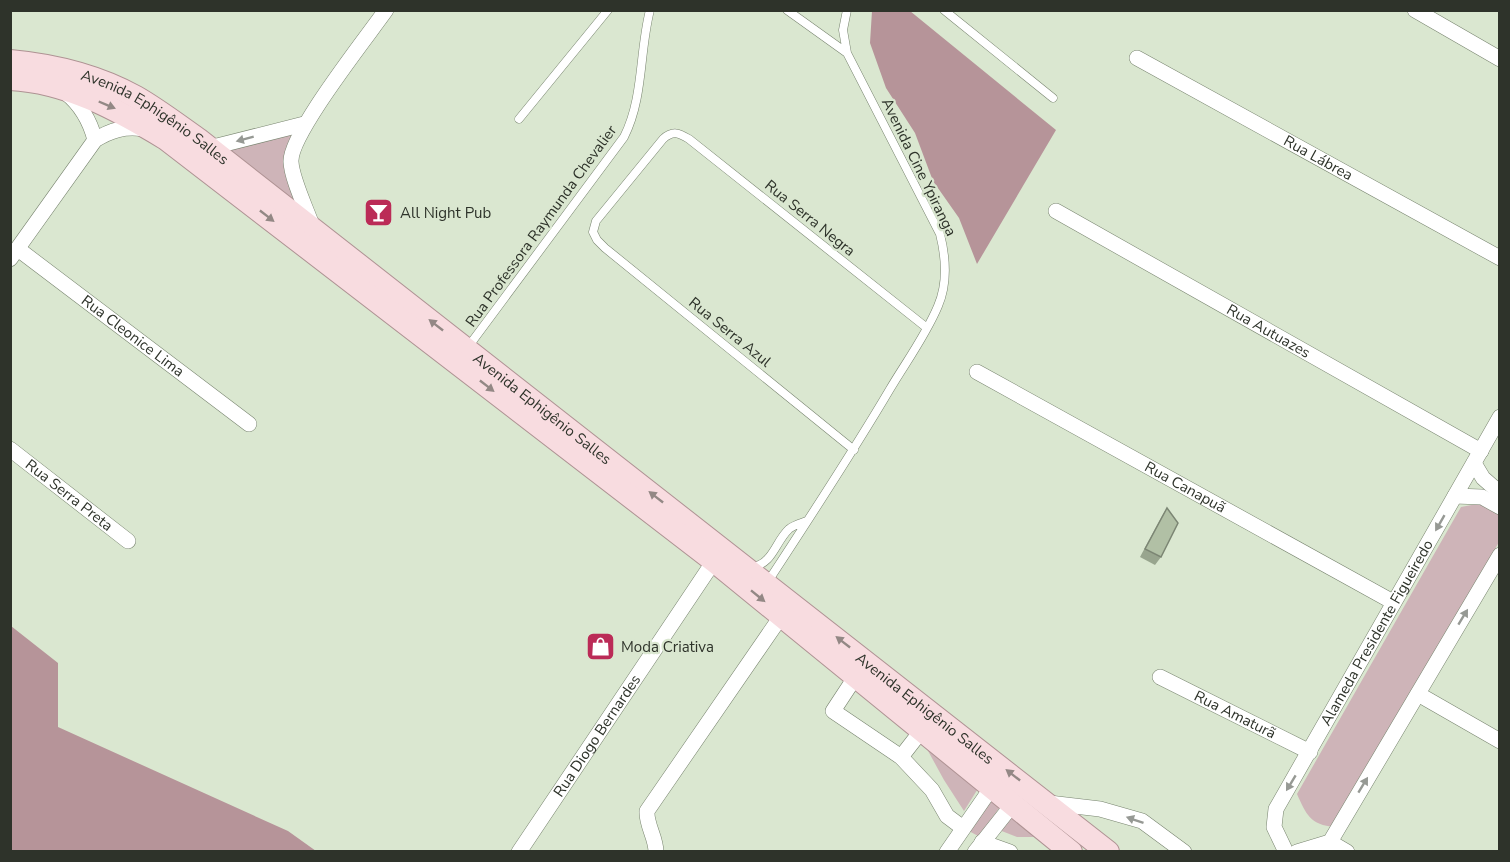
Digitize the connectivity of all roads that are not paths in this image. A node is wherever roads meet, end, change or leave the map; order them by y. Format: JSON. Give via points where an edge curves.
{"nodes":[{"id":1,"x":386,"y":10,"type":"edge"},
{"id":2,"x":608,"y":10,"type":"edge"},
{"id":3,"x":650,"y":10,"type":"edge"},
{"id":4,"x":787,"y":10,"type":"edge"},
{"id":5,"x":847,"y":10,"type":"edge"},
{"id":6,"x":944,"y":10,"type":"edge"},
{"id":7,"x":1415,"y":10,"type":"edge"},
{"id":8,"x":847,"y":53,"type":"junction"},
{"id":9,"x":1137,"y":58,"type":"dead end"},
{"id":10,"x":1500,"y":59,"type":"edge"},
{"id":11,"x":10,"y":61,"type":"edge"},
{"id":12,"x":10,"y":79,"type":"edge"},
{"id":13,"x":60,"y":88,"type":"junction"},
{"id":14,"x":1053,"y":98,"type":"dead end"},
{"id":15,"x":519,"y":119,"type":"dead end"},
{"id":16,"x":304,"y":124,"type":"junction"},
{"id":17,"x":675,"y":132,"type":"joint"},
{"id":18,"x":158,"y":134,"type":"junction"},
{"id":19,"x":95,"y":140,"type":"junction"},
{"id":20,"x":209,"y":148,"type":"junction"},
{"id":21,"x":1056,"y":211,"type":"dead end"},
{"id":22,"x":313,"y":228,"type":"junction"},
{"id":23,"x":14,"y":254,"type":"edge"},
{"id":24,"x":1500,"y":258,"type":"edge"},
{"id":25,"x":927,"y":328,"type":"junction"},
{"id":26,"x":467,"y":349,"type":"junction"},
{"id":27,"x":977,"y":372,"type":"dead end"},
{"id":28,"x":1500,"y":417,"type":"edge"},
{"id":29,"x":249,"y":424,"type":"dead end"},
{"id":30,"x":10,"y":449,"type":"edge"},
{"id":31,"x":854,"y":450,"type":"junction"},
{"id":32,"x":1478,"y":457,"type":"junction"},
{"id":33,"x":1500,"y":493,"type":"edge"},
{"id":34,"x":1455,"y":496,"type":"junction"},
{"id":35,"x":1500,"y":507,"type":"edge"},
{"id":36,"x":808,"y":520,"type":"junction"},
{"id":37,"x":128,"y":541,"type":"dead end"},
{"id":38,"x":1500,"y":555,"type":"edge"},
{"id":39,"x":714,"y":561,"type":"junction"},
{"id":40,"x":745,"y":566,"type":"junction"},
{"id":41,"x":767,"y":583,"type":"junction"},
{"id":42,"x":1393,"y":602,"type":"junction"},
{"id":43,"x":782,"y":615,"type":"junction"},
{"id":44,"x":856,"y":676,"type":"junction"},
{"id":45,"x":1160,"y":677,"type":"dead end"},
{"id":46,"x":1418,"y":694,"type":"junction"},
{"id":47,"x":922,"y":730,"type":"junction"},
{"id":48,"x":1500,"y":741,"type":"edge"},
{"id":49,"x":1310,"y":752,"type":"junction"},
{"id":50,"x":901,"y":757,"type":"junction"},
{"id":51,"x":992,"y":787,"type":"junction"},
{"id":52,"x":1049,"y":803,"type":"junction"},
{"id":53,"x":1012,"y":804,"type":"junction"},
{"id":54,"x":963,"y":828,"type":"junction"},
{"id":55,"x":1329,"y":842,"type":"junction"},
{"id":56,"x":978,"y":847,"type":"edge"},
{"id":57,"x":519,"y":852,"type":"edge"},
{"id":58,"x":656,"y":852,"type":"edge"},
{"id":59,"x":947,"y":852,"type":"edge"},
{"id":60,"x":1010,"y":852,"type":"edge"},
{"id":61,"x":1071,"y":852,"type":"edge"},
{"id":62,"x":1108,"y":852,"type":"edge"},
{"id":63,"x":1184,"y":852,"type":"edge"},
{"id":64,"x":1286,"y":852,"type":"edge"},
{"id":65,"x":1297,"y":852,"type":"edge"},
{"id":66,"x":1347,"y":852,"type":"edge"}],
"edges":[{"from":1,"to":16,"type":"street"},
{"from":2,"to":15,"type":"lane"},
{"from":3,"to":26,"type":"lane","name":"Rua Professora Raymunda Chevalier","via":[[636,105],[624,137]]},
{"from":4,"to":8,"type":"lane"},
{"from":5,"to":8,"type":"lane","name":"Avenida Cine Ypiranga","via":[[843,30]]},
{"from":6,"to":14,"type":"lane"},
{"from":7,"to":10,"type":"street"},
{"from":8,"to":25,"type":"lane","name":"Avenida Cine Ypiranga","via":[[940,234],[945,254],[943,288]]},
{"from":9,"to":24,"type":"street","name":"Rua Lábrea"},
{"from":11,"to":20,"type":"main road","name":"Avenida Ephigênio Salles","via":[[96,79],[135,97]]},
{"from":12,"to":13,"type":"main road","name":"Avenida Ephigênio Salles"},
{"from":13,"to":18,"type":"main road","name":"Avenida Ephigênio Salles","one_way":true,"via":[[119,110]]},
{"from":13,"to":19,"type":"street","via":[[83,112]]},
{"from":16,"to":20,"type":"street","one_way":true},
{"from":16,"to":22,"type":"street","via":[[291,161]]},
{"from":17,"to":25,"type":"lane","name":"Rua Serra Negra","via":[[689,139]]},
{"from":17,"to":31,"type":"lane","name":"Rua Serra Azul","via":[[663,139],[596,221],[593,232],[597,240]]},
{"from":18,"to":19,"type":"street","via":[[125,127]]},
{"from":18,"to":39,"type":"main road","name":"Avenida Ephigênio Salles","one_way":true},
{"from":19,"to":23,"type":"street"},
{"from":20,"to":22,"type":"main road","name":"Avenida Ephigênio Salles"},
{"from":21,"to":32,"type":"street","name":"Rua Autuazes"},
{"from":26,"to":22,"type":"main road","name":"Avenida Ephigênio Salles","one_way":true},
{"from":23,"to":29,"type":"street","name":"Rua Cleonice Lima"},
{"from":25,"to":31,"type":"lane","name":"Avenida Cine Ypiranga"},
{"from":40,"to":26,"type":"main road","name":"Avenida Ephigênio Salles","one_way":true},
{"from":27,"to":42,"type":"street","name":"Rua Canapuã"},
{"from":28,"to":32,"type":"street","name":"Alameda Presidente Figueiredo"},
{"from":30,"to":37,"type":"street","name":"Rua Serra Preta"},
{"from":31,"to":36,"type":"lane","name":"Avenida Cine Ypiranga"},
{"from":32,"to":33,"type":"street","via":[[1483,478]]},
{"from":32,"to":34,"type":"street","name":"Alameda Presidente Figueiredo"},
{"from":34,"to":35,"type":"street","via":[[1482,497]]},
{"from":34,"to":42,"type":"street","name":"Alameda Presidente Figueiredo","one_way":true},
{"from":36,"to":40,"type":"lane","name":"Avenida Cine Ypiranga","via":[[790,529],[761,565]]},
{"from":36,"to":41,"type":"lane","name":"Avenida Cine Ypiranga"},
{"from":46,"to":38,"type":"street","one_way":true},
{"from":39,"to":43,"type":"main road","name":"Avenida Ephigênio Salles","one_way":true},
{"from":39,"to":57,"type":"street","name":"Rua Diogo Bernardes"},
{"from":40,"to":41,"type":"main road","name":"Avenida Ephigênio Salles"},
{"from":52,"to":41,"type":"main road","name":"Avenida Ephigênio Salles","one_way":true},
{"from":42,"to":49,"type":"street","name":"Alameda Presidente Figueiredo"},
{"from":43,"to":44,"type":"main road","name":"Avenida Ephigênio Salles"},
{"from":43,"to":58,"type":"street","via":[[646,813]]},
{"from":44,"to":47,"type":"main road","name":"Avenida Ephigênio Salles"},
{"from":44,"to":50,"type":"street","via":[[834,711]]},
{"from":45,"to":49,"type":"street","name":"Rua Amaturã"},
{"from":46,"to":48,"type":"street"},
{"from":55,"to":46,"type":"street","one_way":true},
{"from":47,"to":50,"type":"street"},
{"from":47,"to":51,"type":"main road","name":"Avenida Ephigênio Salles"},
{"from":49,"to":64,"type":"street","name":"Alameda Presidente Figueiredo","one_way":true,"via":[[1276,809],[1274,827]]},
{"from":50,"to":54,"type":"street","via":[[932,790],[947,816]]},
{"from":51,"to":53,"type":"main road","name":"Avenida Ephigênio Salles"},
{"from":51,"to":54,"type":"street"},
{"from":52,"to":62,"type":"main road","name":"Avenida Ephigênio Salles"},
{"from":63,"to":52,"type":"street","one_way":true,"via":[[1142,821],[1100,809]]},
{"from":53,"to":56,"type":"street"},
{"from":53,"to":61,"type":"main road","name":"Avenida Ephigênio Salles"},
{"from":54,"to":59,"type":"street"},
{"from":55,"to":65,"type":"street"},
{"from":55,"to":66,"type":"street"},
{"from":56,"to":60,"type":"street"}]}
